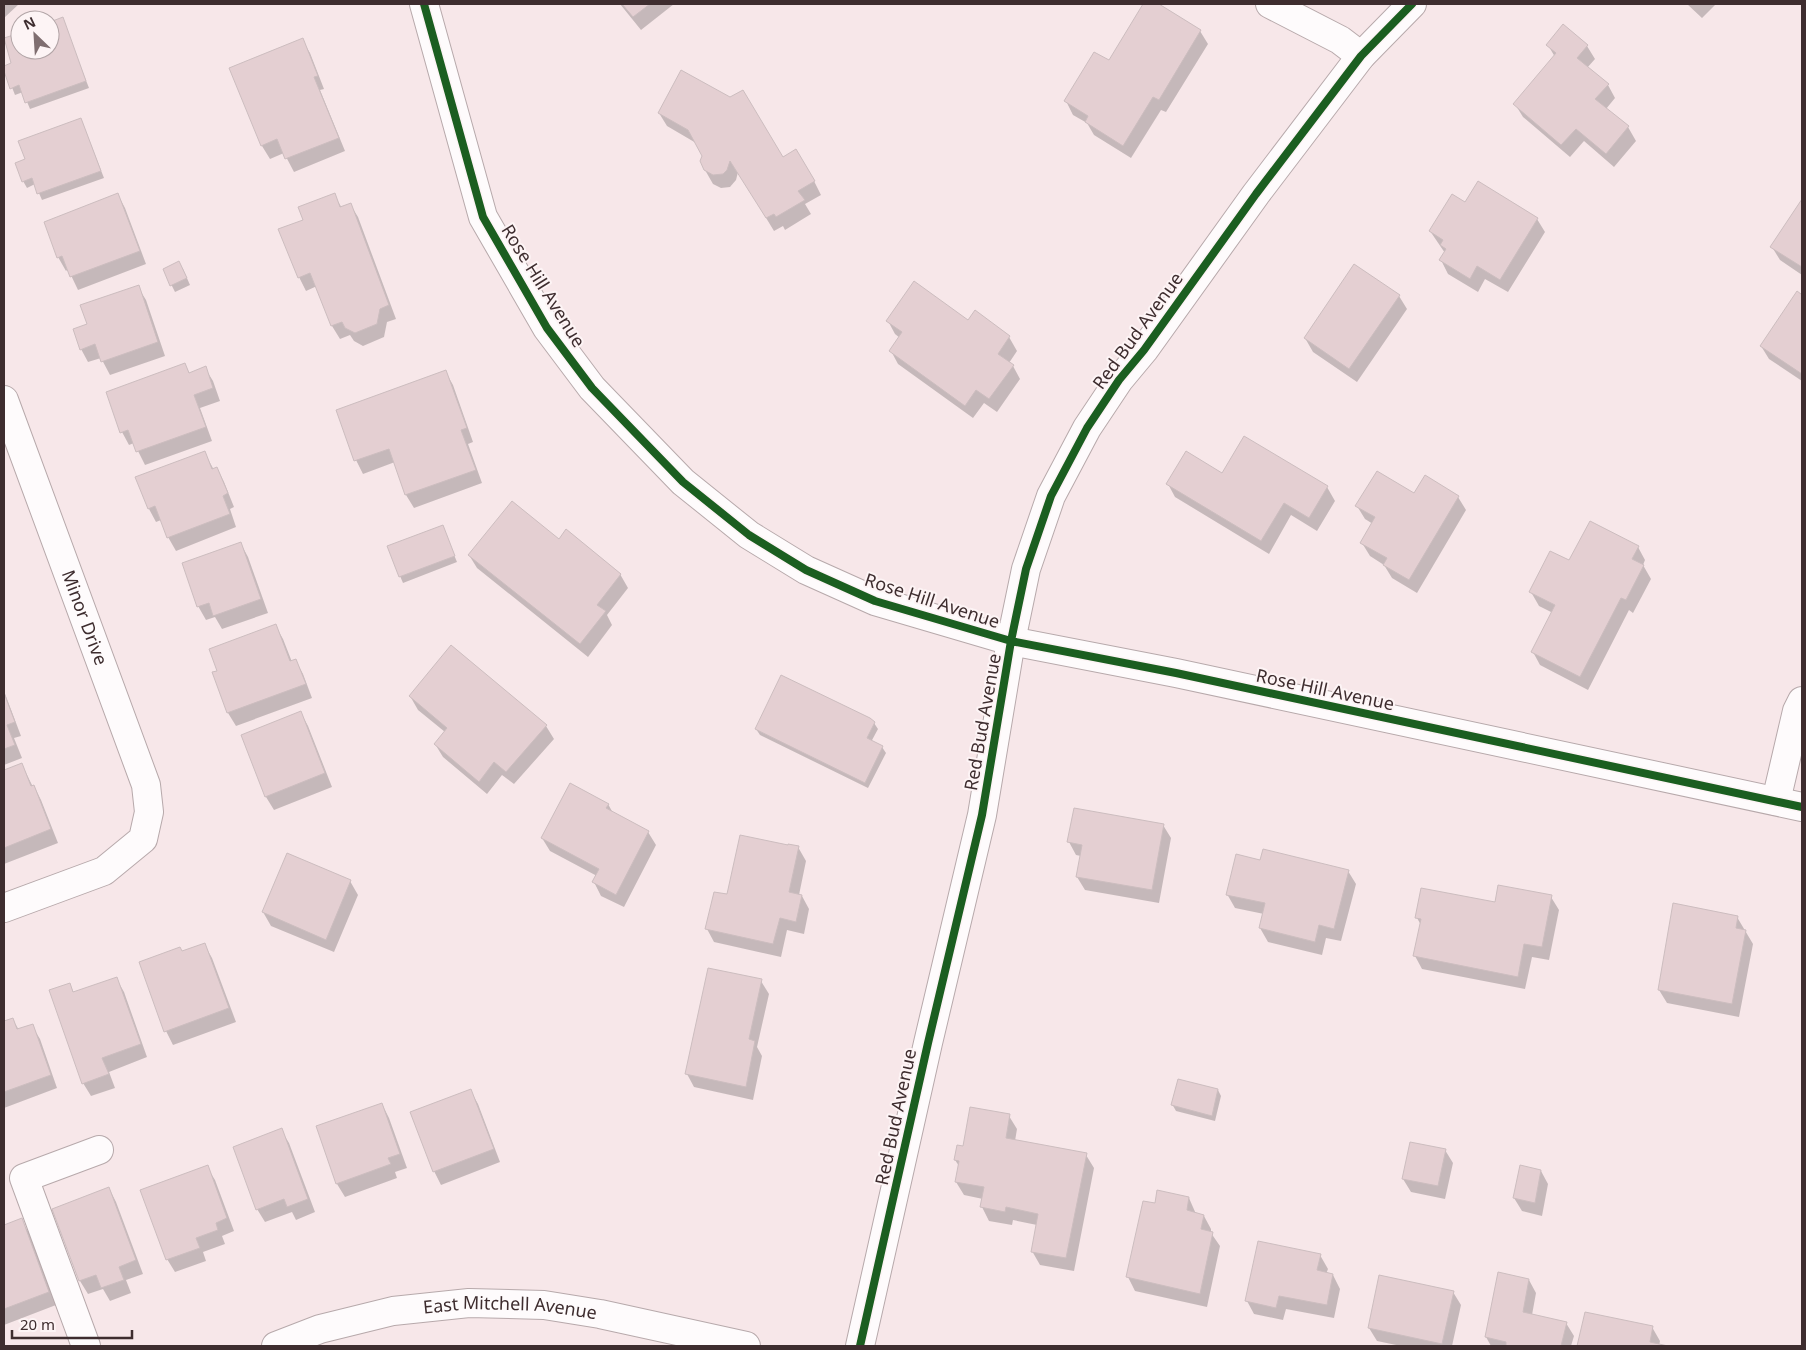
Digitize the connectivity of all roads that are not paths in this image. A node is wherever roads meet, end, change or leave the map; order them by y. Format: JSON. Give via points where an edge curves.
{"nodes":[{"id":1,"x":424,"y":4,"type":"edge"},
{"id":2,"x":1270,"y":4,"type":"edge"},
{"id":3,"x":1412,"y":4,"type":"edge"},
{"id":4,"x":1361,"y":56,"type":"junction"},
{"id":5,"x":4,"y":400,"type":"edge"},
{"id":6,"x":1012,"y":641,"type":"junction"},
{"id":7,"x":1802,"y":701,"type":"edge"},
{"id":8,"x":1776,"y":800,"type":"junction"},
{"id":9,"x":1802,"y":807,"type":"edge"},
{"id":10,"x":4,"y":908,"type":"edge"},
{"id":11,"x":99,"y":1150,"type":"dead end"},
{"id":12,"x":14,"y":1182,"type":"edge"},
{"id":13,"x":86,"y":1346,"type":"edge"},
{"id":14,"x":276,"y":1346,"type":"edge"},
{"id":15,"x":746,"y":1346,"type":"edge"},
{"id":16,"x":860,"y":1346,"type":"edge"}],
"edges":[{"from":1,"to":6,"type":"street","name":"Rose Hill Avenue","via":[[483,217],[547,328],[592,388],[683,482],[749,536],[806,570],[875,601]]},
{"from":2,"to":4,"type":"street","via":[[1340,40]]},
{"from":3,"to":4,"type":"street","name":"Red Bud Avenue"},
{"from":4,"to":6,"type":"street","name":"Red Bud Avenue","via":[[1119,380],[1087,428],[1048,506],[1026,569]]},
{"from":5,"to":10,"type":"street","name":"Minor Drive","via":[[146,785],[149,812],[143,838],[104,871]]},
{"from":6,"to":8,"type":"street","name":"Rose Hill Avenue"},
{"from":6,"to":16,"type":"street","name":"Red Bud Avenue","via":[[982,815]]},
{"from":7,"to":8,"type":"street"},
{"from":8,"to":9,"type":"street","name":"Rose Hill Avenue"},
{"from":11,"to":12,"type":"street"},
{"from":12,"to":13,"type":"street"},
{"from":14,"to":15,"type":"street","name":"East Mitchell Avenue","via":[[320,1329],[393,1311],[468,1303],[544,1305]]}]}
